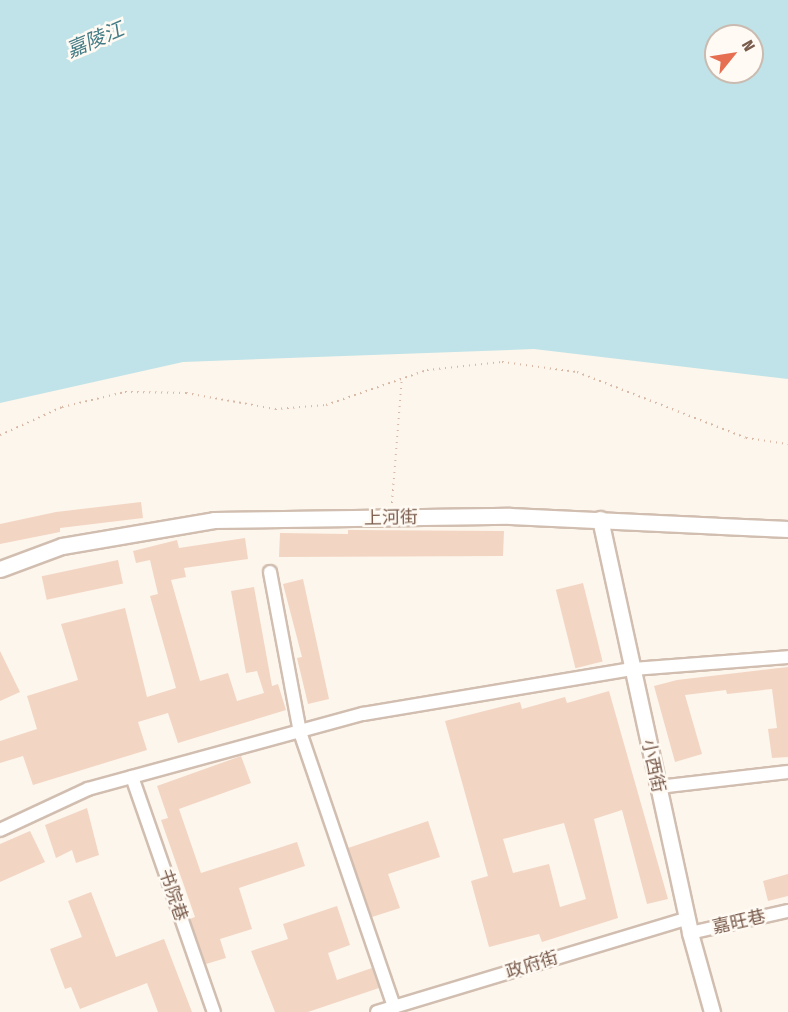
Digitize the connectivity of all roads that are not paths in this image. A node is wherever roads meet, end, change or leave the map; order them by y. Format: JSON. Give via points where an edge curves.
{"nodes":[{"id":1,"x":600,"y":519,"type":"junction"},
{"id":2,"x":788,"y":529,"type":"edge"},
{"id":3,"x":0,"y":569,"type":"edge"},
{"id":4,"x":270,"y":572,"type":"dead end"},
{"id":5,"x":788,"y":657,"type":"edge"},
{"id":6,"x":633,"y":669,"type":"junction"},
{"id":7,"x":300,"y":732,"type":"junction"},
{"id":8,"x":788,"y":772,"type":"edge"},
{"id":9,"x":132,"y":777,"type":"junction"},
{"id":10,"x":658,"y":787,"type":"junction"},
{"id":11,"x":0,"y":830,"type":"edge"},
{"id":12,"x":788,"y":911,"type":"edge"},
{"id":13,"x":688,"y":926,"type":"junction"},
{"id":14,"x":394,"y":1007,"type":"junction"},
{"id":15,"x":214,"y":1012,"type":"edge"},
{"id":16,"x":377,"y":1012,"type":"edge"},
{"id":17,"x":712,"y":1012,"type":"edge"}],
"edges":[{"from":1,"to":2,"type":"street","name":"上河街"},
{"from":1,"to":3,"type":"street","name":"上河街","via":[[214,520],[62,546]]},
{"from":1,"to":6,"type":"street","name":"小西街"},
{"from":4,"to":7,"type":"street"},
{"from":5,"to":6,"type":"street"},
{"from":6,"to":7,"type":"street","via":[[363,714]]},
{"from":6,"to":10,"type":"street","name":"小西街"},
{"from":7,"to":9,"type":"street"},
{"from":7,"to":14,"type":"street"},
{"from":8,"to":10,"type":"street"},
{"from":9,"to":11,"type":"street","via":[[88,789]]},
{"from":9,"to":15,"type":"street","name":"书院巷"},
{"from":10,"to":13,"type":"street","name":"小西街"},
{"from":12,"to":13,"type":"street","name":"嘉旺巷"},
{"from":13,"to":14,"type":"street","name":"政府街"},
{"from":13,"to":17,"type":"street","name":"小西街"},
{"from":14,"to":16,"type":"street","name":"政府街"}]}
